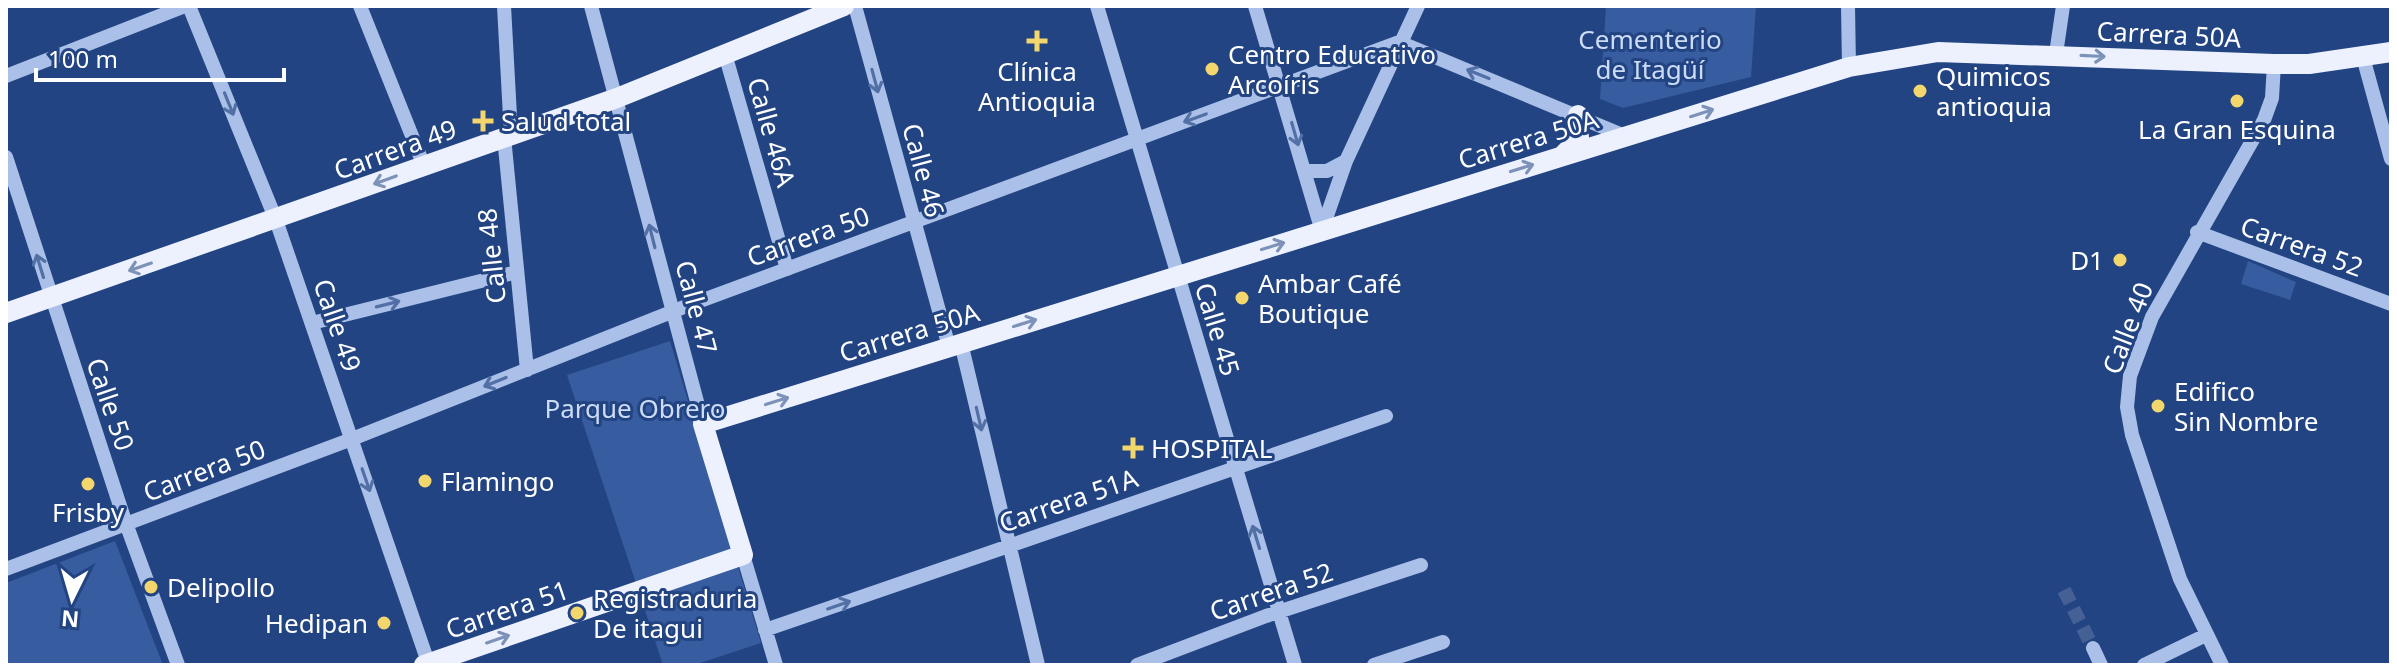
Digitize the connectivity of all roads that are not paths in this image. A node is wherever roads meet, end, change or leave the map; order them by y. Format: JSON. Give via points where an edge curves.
{"nodes":[{"id":1,"x":187,"y":6,"type":"edge"},
{"id":2,"x":360,"y":6,"type":"edge"},
{"id":3,"x":504,"y":6,"type":"edge"},
{"id":4,"x":591,"y":6,"type":"edge"},
{"id":5,"x":844,"y":6,"type":"edge"},
{"id":6,"x":855,"y":6,"type":"edge"},
{"id":7,"x":1097,"y":6,"type":"edge"},
{"id":8,"x":1255,"y":6,"type":"edge"},
{"id":9,"x":1848,"y":6,"type":"edge"},
{"id":10,"x":2063,"y":6,"type":"edge"},
{"id":11,"x":1416,"y":7,"type":"edge"},
{"id":12,"x":1399,"y":42,"type":"junction"},
{"id":13,"x":2391,"y":52,"type":"edge"},
{"id":14,"x":725,"y":54,"type":"junction"},
{"id":15,"x":2056,"y":54,"type":"junction"},
{"id":16,"x":2363,"y":57,"type":"junction"},
{"id":17,"x":2274,"y":64,"type":"junction"},
{"id":18,"x":1849,"y":67,"type":"junction"},
{"id":19,"x":6,"y":76,"type":"edge"},
{"id":20,"x":1281,"y":86,"type":"junction"},
{"id":21,"x":617,"y":98,"type":"junction"},
{"id":22,"x":1578,"y":115,"type":"junction"},
{"id":23,"x":507,"y":136,"type":"junction"},
{"id":24,"x":1627,"y":137,"type":"junction"},
{"id":25,"x":1135,"y":140,"type":"junction"},
{"id":26,"x":1563,"y":155,"type":"junction"},
{"id":27,"x":6,"y":157,"type":"edge"},
{"id":28,"x":2391,"y":159,"type":"edge"},
{"id":29,"x":1346,"y":161,"type":"junction"},
{"id":30,"x":424,"y":166,"type":"junction"},
{"id":31,"x":1306,"y":171,"type":"junction"},
{"id":32,"x":276,"y":220,"type":"junction"},
{"id":33,"x":913,"y":222,"type":"junction"},
{"id":34,"x":1322,"y":230,"type":"junction"},
{"id":35,"x":2197,"y":232,"type":"junction"},
{"id":36,"x":787,"y":269,"type":"junction"},
{"id":37,"x":517,"y":272,"type":"junction"},
{"id":38,"x":1177,"y":275,"type":"junction"},
{"id":39,"x":50,"y":298,"type":"junction"},
{"id":40,"x":2391,"y":304,"type":"edge"},
{"id":41,"x":671,"y":312,"type":"junction"},
{"id":42,"x":6,"y":313,"type":"edge"},
{"id":43,"x":312,"y":323,"type":"junction"},
{"id":44,"x":955,"y":345,"type":"junction"},
{"id":45,"x":527,"y":370,"type":"junction"},
{"id":46,"x":1386,"y":416,"type":"dead end"},
{"id":47,"x":703,"y":424,"type":"junction"},
{"id":48,"x":352,"y":439,"type":"junction"},
{"id":49,"x":1235,"y":468,"type":"junction"},
{"id":50,"x":127,"y":525,"type":"junction"},
{"id":51,"x":1009,"y":546,"type":"junction"},
{"id":52,"x":743,"y":555,"type":"junction"},
{"id":53,"x":1421,"y":565,"type":"dead end"},
{"id":54,"x":6,"y":569,"type":"edge"},
{"id":55,"x":1279,"y":612,"type":"junction"},
{"id":56,"x":765,"y":630,"type":"junction"},
{"id":57,"x":2206,"y":635,"type":"junction"},
{"id":58,"x":1443,"y":642,"type":"dead end"},
{"id":59,"x":2093,"y":648,"type":"tunnel mouth"},
{"id":60,"x":1167,"y":660,"type":"edge"},
{"id":61,"x":427,"y":664,"type":"edge"},
{"id":62,"x":178,"y":665,"type":"edge"},
{"id":63,"x":776,"y":665,"type":"edge"},
{"id":64,"x":1038,"y":665,"type":"edge"},
{"id":65,"x":1137,"y":665,"type":"edge"},
{"id":66,"x":1295,"y":665,"type":"edge"},
{"id":67,"x":1374,"y":665,"type":"edge"},
{"id":68,"x":2101,"y":665,"type":"edge"},
{"id":69,"x":2144,"y":665,"type":"edge"},
{"id":70,"x":2222,"y":665,"type":"edge"}],
"edges":[{"from":1,"to":19,"type":"street"},
{"from":1,"to":32,"type":"street","name":"Calle 49","one_way":true},
{"from":2,"to":30,"type":"street"},
{"from":3,"to":23,"type":"street","name":"Calle 48"},
{"from":4,"to":21,"type":"street","name":"Calle 47"},
{"from":5,"to":14,"type":"main road","name":"Carrera 49"},
{"from":6,"to":33,"type":"street","name":"Calle 46","one_way":true},
{"from":7,"to":25,"type":"street","name":"Calle 45"},
{"from":8,"to":20,"type":"street"},
{"from":9,"to":18,"type":"street"},
{"from":10,"to":15,"type":"street"},
{"from":11,"to":12,"type":"street"},
{"from":12,"to":20,"type":"street","name":"Carrera 50"},
{"from":22,"to":12,"type":"street","one_way":true},
{"from":12,"to":29,"type":"street"},
{"from":13,"to":16,"type":"main road","name":"Carrera 50A"},
{"from":14,"to":21,"type":"main road","name":"Carrera 49"},
{"from":14,"to":36,"type":"street","name":"Calle 46A"},
{"from":15,"to":17,"type":"main road","name":"Carrera 50A","one_way":true},
{"from":15,"to":18,"type":"main road","name":"Carrera 50A","via":[[1938,52]]},
{"from":16,"to":17,"type":"main road","name":"Carrera 50A"},
{"from":16,"to":28,"type":"street"},
{"from":17,"to":35,"type":"street","name":"Calle 40","via":[[2272,98],[2264,120]]},
{"from":24,"to":18,"type":"main road","name":"Carrera 50A","one_way":true},
{"from":20,"to":25,"type":"street","name":"Carrera 50","one_way":true},
{"from":20,"to":31,"type":"street","one_way":true},
{"from":21,"to":23,"type":"main road","name":"Carrera 49"},
{"from":41,"to":21,"type":"street","name":"Calle 47","one_way":true},
{"from":22,"to":24,"type":"street"},
{"from":22,"to":26,"type":"main road","via":[[1579,139]]},
{"from":23,"to":30,"type":"main road","name":"Carrera 49"},
{"from":23,"to":37,"type":"street","name":"Calle 48"},
{"from":24,"to":26,"type":"main road","name":"Carrera 50A"},
{"from":25,"to":33,"type":"street","name":"Carrera 50"},
{"from":25,"to":38,"type":"street","name":"Calle 45"},
{"from":34,"to":26,"type":"main road","name":"Carrera 50A","one_way":true},
{"from":39,"to":27,"type":"street","name":"Calle 50","one_way":true},
{"from":29,"to":31,"type":"street","via":[[1327,171]]},
{"from":29,"to":34,"type":"street"},
{"from":30,"to":32,"type":"main road","name":"Carrera 49","one_way":true},
{"from":31,"to":34,"type":"street"},
{"from":32,"to":39,"type":"main road","name":"Carrera 49","one_way":true},
{"from":32,"to":43,"type":"street","name":"Calle 49"},
{"from":33,"to":36,"type":"street","name":"Carrera 50"},
{"from":33,"to":44,"type":"street","name":"Calle 46"},
{"from":38,"to":34,"type":"main road","name":"Carrera 50A","one_way":true},
{"from":35,"to":40,"type":"street","name":"Carrera 52"},
{"from":35,"to":57,"type":"street","name":"Calle 40","via":[[2152,317],[2130,376],[2127,407],[2167,542]]},
{"from":36,"to":41,"type":"street","name":"Carrera 50"},
{"from":43,"to":37,"type":"street","one_way":true},
{"from":37,"to":45,"type":"street","name":"Calle 48"},
{"from":44,"to":38,"type":"main road","name":"Carrera 50A","one_way":true},
{"from":38,"to":49,"type":"street","name":"Calle 45"},
{"from":39,"to":42,"type":"main road","name":"Carrera 49"},
{"from":39,"to":50,"type":"street","name":"Calle 50"},
{"from":41,"to":45,"type":"street","name":"Carrera 50"},
{"from":41,"to":47,"type":"street","name":"Calle 47"},
{"from":43,"to":48,"type":"street","name":"Calle 49"},
{"from":47,"to":44,"type":"main road","name":"Carrera 50A","one_way":true},
{"from":44,"to":51,"type":"street","name":"Calle 46","one_way":true},
{"from":45,"to":48,"type":"street","name":"Carrera 50","one_way":true},
{"from":46,"to":49,"type":"street","name":"Carrera 51A"},
{"from":47,"to":52,"type":"main road","name":"Calle 47"},
{"from":48,"to":50,"type":"street","name":"Carrera 50"},
{"from":48,"to":61,"type":"street","name":"Calle 49","one_way":true},
{"from":49,"to":51,"type":"street","name":"Carrera 51A"},
{"from":55,"to":49,"type":"street","name":"Calle 45","one_way":true},
{"from":50,"to":54,"type":"street","name":"Carrera 50"},
{"from":50,"to":62,"type":"street","name":"Calle 50"},
{"from":56,"to":51,"type":"street","name":"Carrera 51A","one_way":true},
{"from":51,"to":64,"type":"street","name":"Calle 46"},
{"from":52,"to":56,"type":"street","name":"Calle 47"},
{"from":61,"to":52,"type":"main road","name":"Carrera 51","one_way":true},
{"from":53,"to":55,"type":"street","name":"Carrera 52"},
{"from":55,"to":60,"type":"street","name":"Carrera 52"},
{"from":55,"to":66,"type":"street","name":"Calle 45"},
{"from":56,"to":63,"type":"street","name":"Calle 47"},
{"from":57,"to":69,"type":"street"},
{"from":57,"to":70,"type":"street","name":"Calle 40"},
{"from":58,"to":67,"type":"street"},
{"from":59,"to":68,"type":"street"},
{"from":60,"to":65,"type":"street","name":"Carrera 52"}]}
